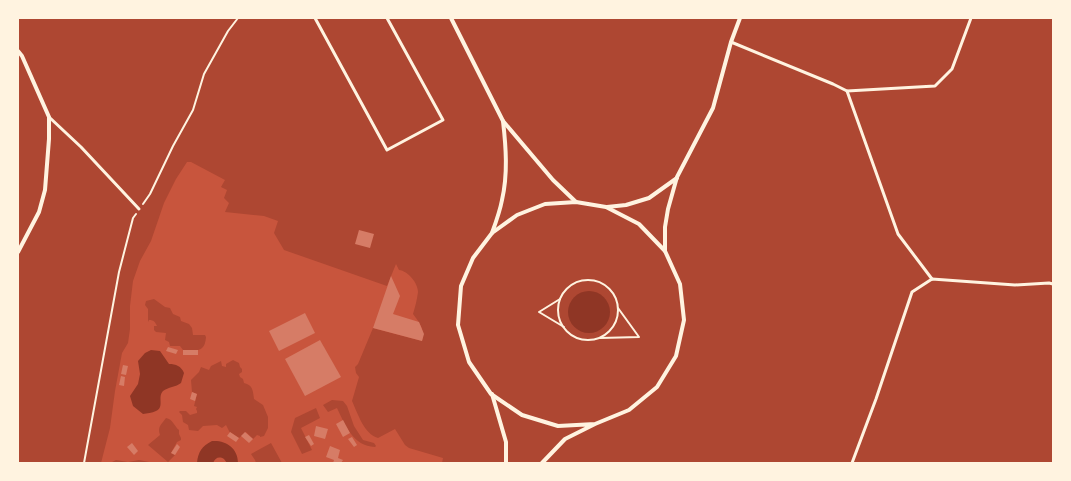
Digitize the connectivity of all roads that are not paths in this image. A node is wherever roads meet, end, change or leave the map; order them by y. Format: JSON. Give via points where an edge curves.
{"nodes":[{"id":1,"x":315,"y":18,"type":"edge"},
{"id":2,"x":387,"y":18,"type":"edge"},
{"id":3,"x":451,"y":18,"type":"edge"},
{"id":4,"x":740,"y":18,"type":"edge"},
{"id":5,"x":972,"y":18,"type":"edge"},
{"id":6,"x":731,"y":42,"type":"junction"},
{"id":7,"x":18,"y":51,"type":"edge"},
{"id":8,"x":847,"y":91,"type":"junction"},
{"id":9,"x":49,"y":117,"type":"junction"},
{"id":10,"x":503,"y":121,"type":"junction"},
{"id":11,"x":677,"y":177,"type":"junction"},
{"id":12,"x":576,"y":202,"type":"junction"},
{"id":13,"x":606,"y":207,"type":"junction"},
{"id":14,"x":140,"y":209,"type":"road end"},
{"id":15,"x":492,"y":233,"type":"junction"},
{"id":16,"x":665,"y":251,"type":"junction"},
{"id":17,"x":18,"y":252,"type":"edge"},
{"id":18,"x":932,"y":279,"type":"junction"},
{"id":19,"x":1053,"y":284,"type":"edge"},
{"id":20,"x":491,"y":394,"type":"junction"},
{"id":21,"x":595,"y":424,"type":"junction"},
{"id":22,"x":506,"y":463,"type":"edge"},
{"id":23,"x":542,"y":463,"type":"edge"},
{"id":24,"x":852,"y":463,"type":"edge"}],
"edges":[{"from":1,"to":2,"type":"lane","via":[[388,150],[443,120]]},
{"from":3,"to":10,"type":"street"},
{"from":4,"to":6,"type":"street"},
{"from":5,"to":8,"type":"lane","via":[[952,69],[935,86]]},
{"from":6,"to":8,"type":"lane"},
{"from":6,"to":11,"type":"street","via":[[713,108]]},
{"from":7,"to":9,"type":"street"},
{"from":8,"to":18,"type":"lane","via":[[898,234]]},
{"from":9,"to":14,"type":"lane"},
{"from":9,"to":17,"type":"street","via":[[45,190],[39,212]]},
{"from":10,"to":12,"type":"street","via":[[553,180]]},
{"from":10,"to":15,"type":"street","via":[[506,176]]},
{"from":11,"to":13,"type":"street","via":[[649,198],[626,205]]},
{"from":11,"to":16,"type":"street","via":[[665,227]]},
{"from":12,"to":13,"type":"street"},
{"from":12,"to":15,"type":"street","via":[[545,204],[517,215]]},
{"from":13,"to":16,"type":"street","via":[[639,224]]},
{"from":15,"to":20,"type":"street","via":[[473,258],[461,286],[458,325],[469,362]]},
{"from":16,"to":21,"type":"street","via":[[680,284],[684,320],[676,356],[657,387],[629,410]]},
{"from":18,"to":19,"type":"lane","via":[[1015,285]]},
{"from":18,"to":24,"type":"lane","via":[[912,292]]},
{"from":20,"to":21,"type":"street","via":[[522,415],[551,424]]},
{"from":20,"to":22,"type":"street","via":[[506,442]]},
{"from":21,"to":23,"type":"street","via":[[565,439]]}]}
